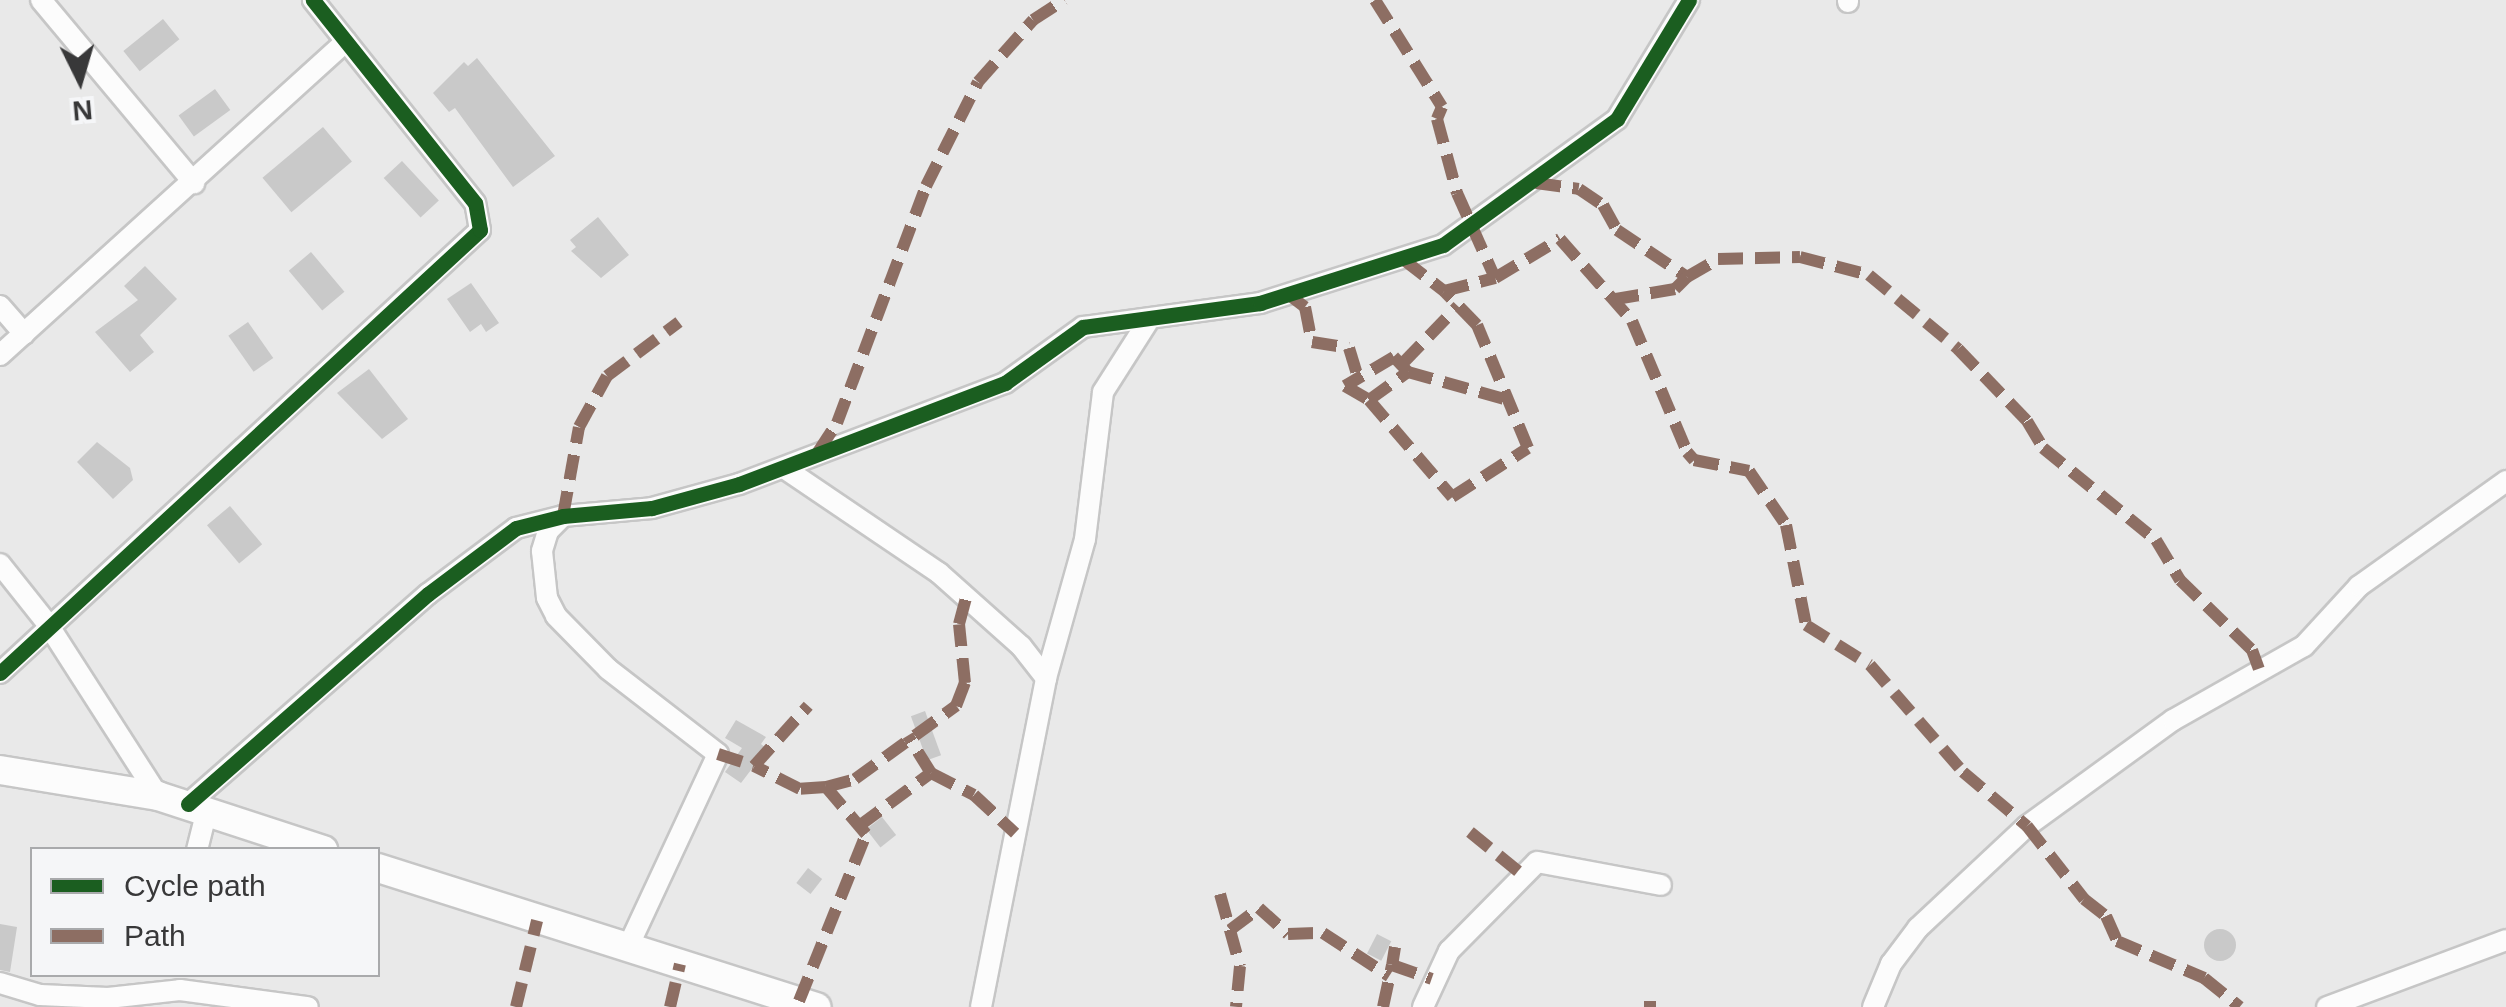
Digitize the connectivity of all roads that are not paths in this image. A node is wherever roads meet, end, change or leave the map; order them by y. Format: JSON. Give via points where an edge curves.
{"nodes":[{"id":1,"x":41,"y":0,"type":"edge"},
{"id":2,"x":314,"y":0,"type":"edge"},
{"id":3,"x":1690,"y":0,"type":"edge"},
{"id":4,"x":346,"y":42,"type":"junction"},
{"id":5,"x":194,"y":183,"type":"junction"},
{"id":6,"x":0,"y":306,"type":"edge"},
{"id":7,"x":1147,"y":323,"type":"junction"},
{"id":8,"x":24,"y":334,"type":"junction"},
{"id":9,"x":0,"y":355,"type":"edge"},
{"id":10,"x":784,"y":468,"type":"junction"},
{"id":11,"x":2506,"y":481,"type":"edge"},
{"id":12,"x":563,"y":516,"type":"junction"},
{"id":13,"x":0,"y":564,"type":"edge"},
{"id":14,"x":47,"y":623,"type":"junction"},
{"id":15,"x":0,"y":673,"type":"edge"},
{"id":16,"x":1046,"y":678,"type":"junction"},
{"id":17,"x":0,"y":770,"type":"edge"},
{"id":18,"x":158,"y":796,"type":"junction"},
{"id":19,"x":198,"y":807,"type":"junction"},
{"id":20,"x":196,"y":847,"type":"edge"},
{"id":21,"x":314,"y":847,"type":"edge"},
{"id":22,"x":380,"y":869,"type":"edge"},
{"id":23,"x":1662,"y":885,"type":"dead end"},
{"id":24,"x":2506,"y":940,"type":"edge"},
{"id":25,"x":628,"y":947,"type":"junction"},
{"id":26,"x":145,"y":977,"type":"edge"},
{"id":27,"x":0,"y":983,"type":"edge"},
{"id":28,"x":127,"y":994,"type":"junction"},
{"id":29,"x":236,"y":1003,"type":"edge"},
{"id":30,"x":308,"y":1007,"type":"edge"},
{"id":31,"x":816,"y":1007,"type":"edge"},
{"id":32,"x":980,"y":1007,"type":"edge"},
{"id":33,"x":1423,"y":1007,"type":"edge"},
{"id":34,"x":1874,"y":1007,"type":"edge"},
{"id":35,"x":2328,"y":1007,"type":"edge"}],
"edges":[{"from":1,"to":5,"type":"street"},
{"from":2,"to":4,"type":"street"},
{"from":3,"to":7,"type":"street","via":[[1617,119],[1474,228],[1421,255],[1334,275],[1289,295]]},
{"from":4,"to":5,"type":"street"},
{"from":4,"to":14,"type":"street","via":[[475,204],[480,230]]},
{"from":5,"to":8,"type":"street"},
{"from":6,"to":8,"type":"street"},
{"from":7,"to":10,"type":"street","via":[[1083,327],[1005,383]]},
{"from":7,"to":16,"type":"street","via":[[1102,392],[1085,539]]},
{"from":8,"to":9,"type":"street"},
{"from":10,"to":12,"type":"street","via":[[652,508]]},
{"from":10,"to":16,"type":"street","via":[[939,574],[1022,646]]},
{"from":11,"to":34,"type":"street","via":[[2359,586],[2304,646],[2174,720],[2027,826],[1918,928],[1892,964]]},
{"from":12,"to":19,"type":"street","via":[[526,524],[486,546]]},
{"from":12,"to":25,"type":"street","via":[[542,551],[544,587],[556,616],[608,669],[718,754]]},
{"from":13,"to":14,"type":"street"},
{"from":14,"to":15,"type":"street"},
{"from":14,"to":18,"type":"street"},
{"from":16,"to":32,"type":"street"},
{"from":17,"to":18,"type":"street"},
{"from":18,"to":19,"type":"street"},
{"from":19,"to":20,"type":"street"},
{"from":19,"to":21,"type":"street"},
{"from":22,"to":25,"type":"street"},
{"from":23,"to":33,"type":"street","via":[[1537,862],[1450,951]]},
{"from":24,"to":35,"type":"street"},
{"from":25,"to":31,"type":"street"},
{"from":26,"to":28,"type":"street"},
{"from":27,"to":28,"type":"street","via":[[40,994]]},
{"from":28,"to":29,"type":"street","via":[[180,990]]},
{"from":29,"to":30,"type":"street"}]}
